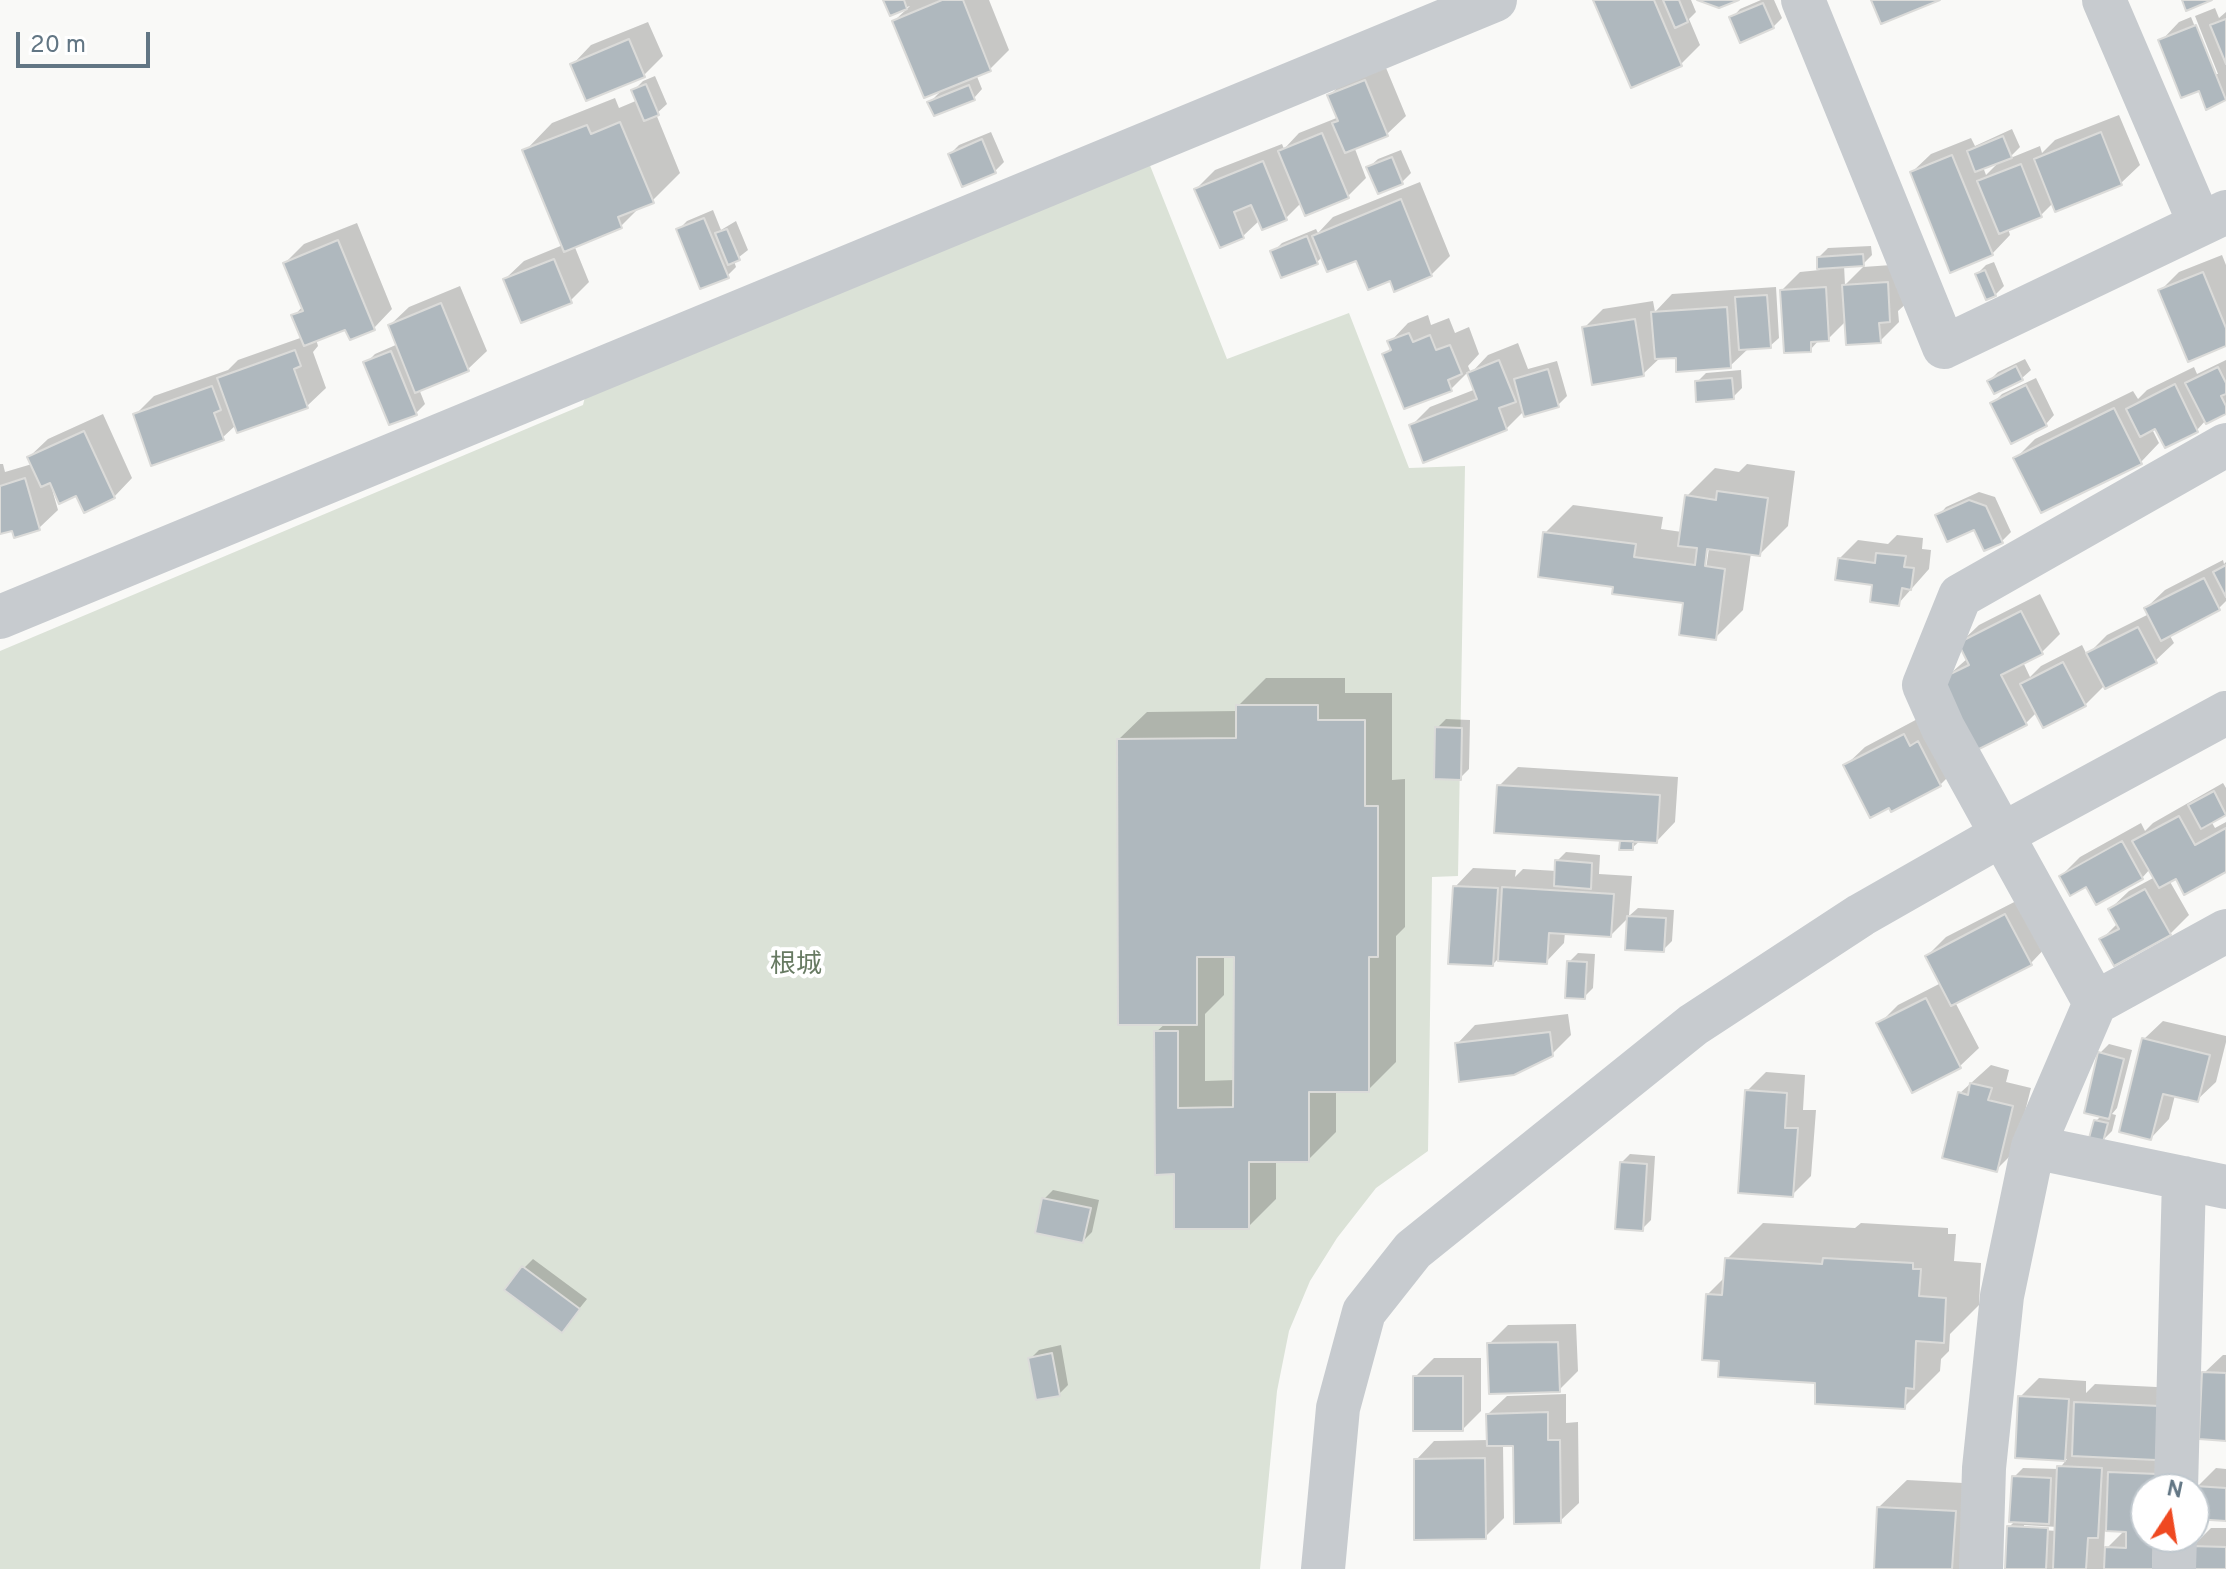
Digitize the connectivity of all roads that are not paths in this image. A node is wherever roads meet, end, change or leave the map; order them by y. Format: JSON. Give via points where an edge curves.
{"nodes":[{"id":1,"x":1495,"y":0,"type":"edge"},
{"id":2,"x":1803,"y":0,"type":"edge"},
{"id":3,"x":2104,"y":0,"type":"edge"},
{"id":4,"x":2213,"y":218,"type":"edge"},
{"id":5,"x":2226,"y":445,"type":"edge"},
{"id":6,"x":0,"y":617,"type":"edge"},
{"id":7,"x":2226,"y":713,"type":"edge"},
{"id":8,"x":2003,"y":834,"type":"junction"},
{"id":9,"x":2226,"y":931,"type":"edge"},
{"id":10,"x":2095,"y":1003,"type":"junction"},
{"id":11,"x":2033,"y":1147,"type":"junction"},
{"id":12,"x":2184,"y":1178,"type":"junction"},
{"id":13,"x":2226,"y":1187,"type":"edge"},
{"id":14,"x":2176,"y":1473,"type":"edge"},
{"id":15,"x":1323,"y":1569,"type":"edge"},
{"id":16,"x":1981,"y":1569,"type":"edge"}],
"edges":[{"from":1,"to":6,"type":"street"},
{"from":2,"to":4,"type":"street","via":[[1944,347]]},
{"from":3,"to":4,"type":"street"},
{"from":5,"to":8,"type":"street","via":[[1960,596],[1924,685]]},
{"from":7,"to":8,"type":"street"},
{"from":8,"to":10,"type":"street"},
{"from":8,"to":15,"type":"street","via":[[1861,915],[1693,1025],[1413,1250],[1364,1312],[1338,1408]]},
{"from":9,"to":10,"type":"street"},
{"from":10,"to":11,"type":"street"},
{"from":11,"to":12,"type":"street"},
{"from":11,"to":16,"type":"street","via":[[2002,1296],[1984,1468]]},
{"from":12,"to":13,"type":"street"},
{"from":12,"to":14,"type":"street"}]}
